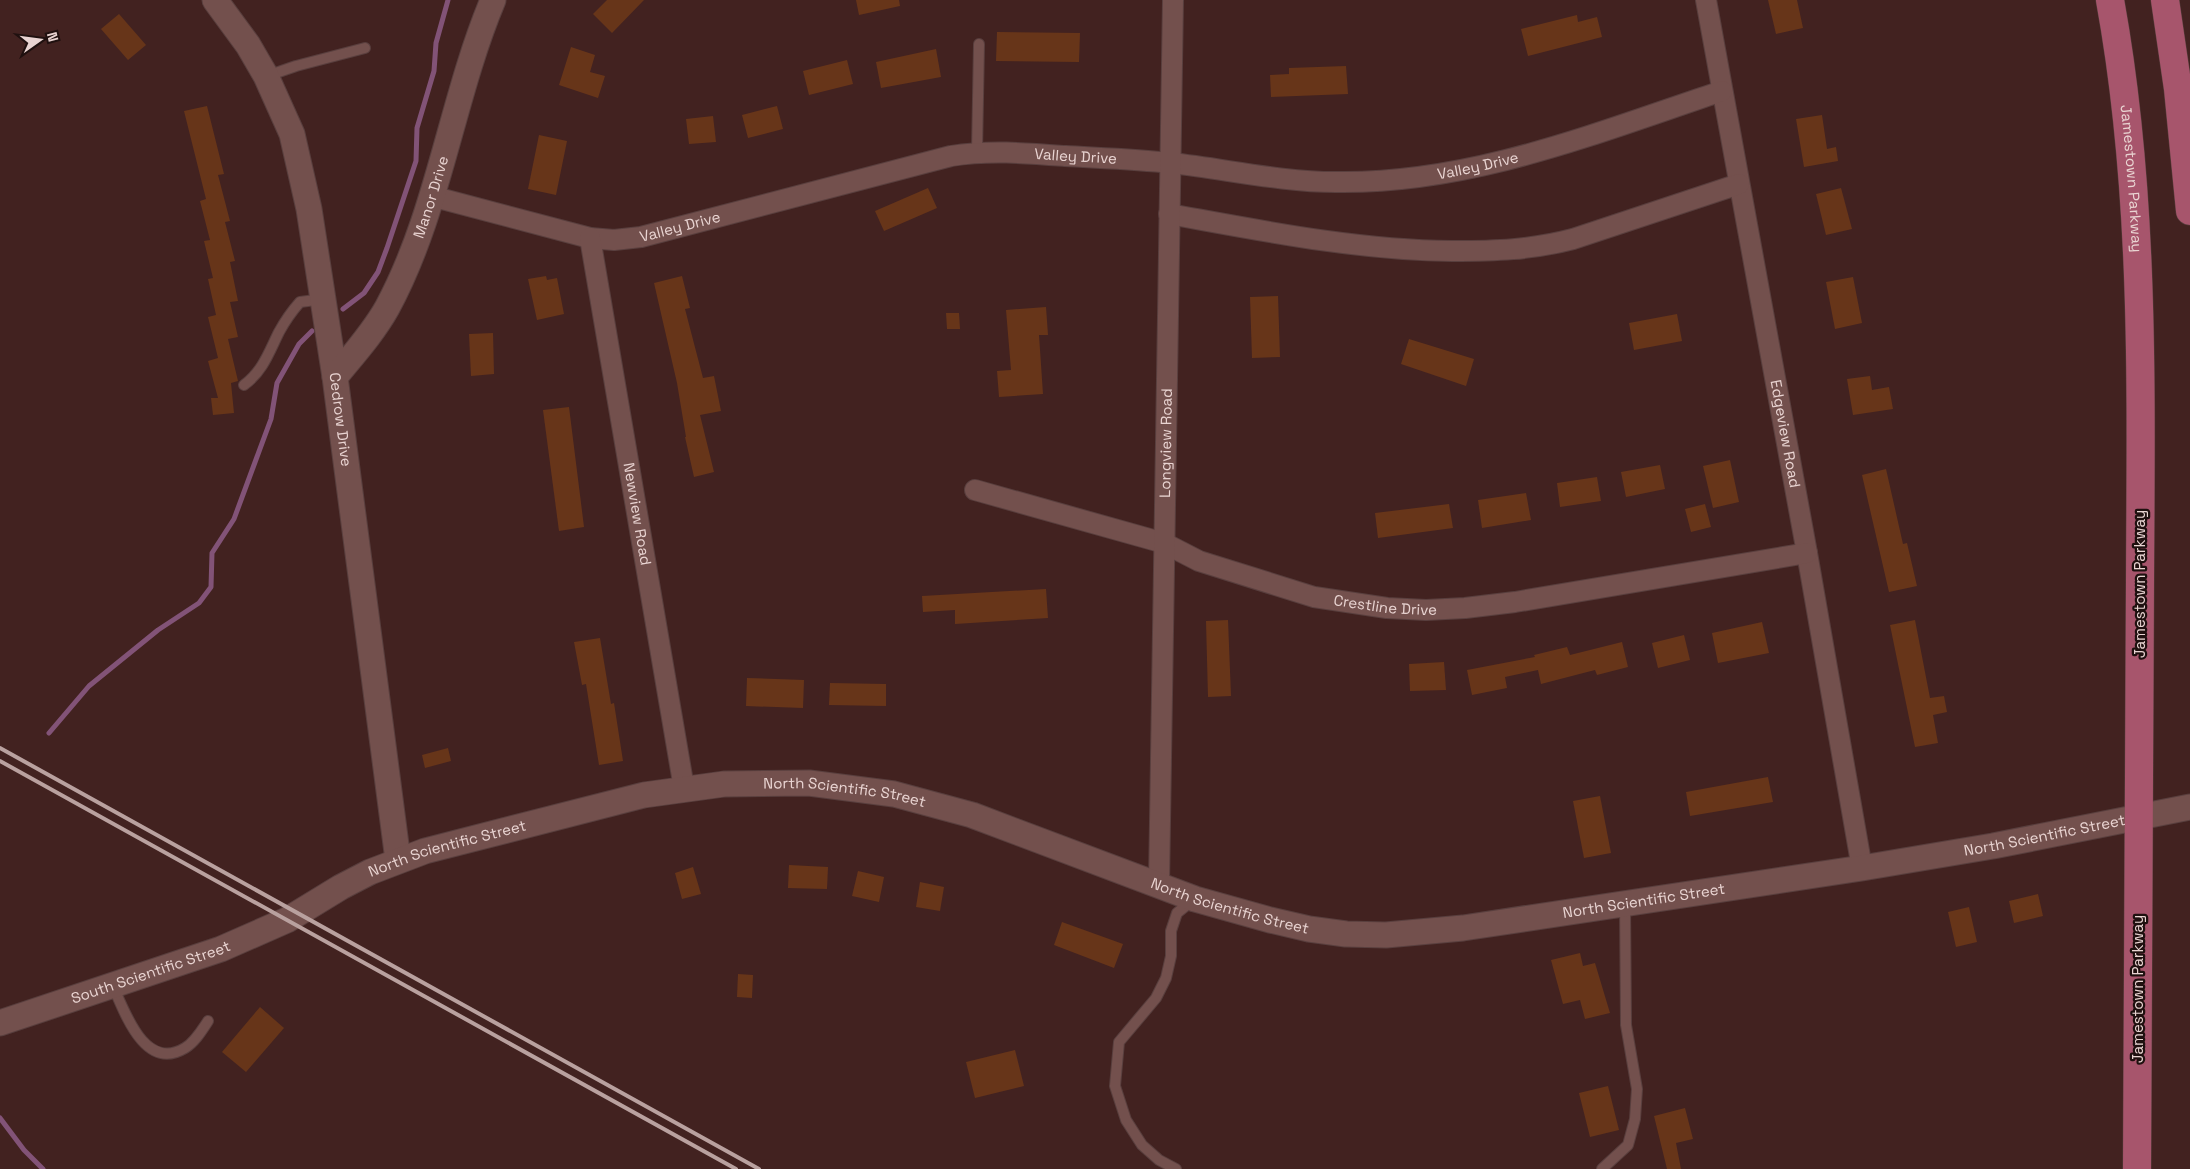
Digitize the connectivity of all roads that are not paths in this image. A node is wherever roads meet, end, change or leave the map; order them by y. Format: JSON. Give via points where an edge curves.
{"nodes":[{"id":1,"x":215,"y":0,"type":"edge"},
{"id":2,"x":493,"y":0,"type":"edge"},
{"id":3,"x":1173,"y":0,"type":"edge"},
{"id":4,"x":1706,"y":0,"type":"edge"},
{"id":5,"x":2110,"y":0,"type":"edge"},
{"id":6,"x":2165,"y":0,"type":"edge"},
{"id":7,"x":980,"y":44,"type":"dead end"},
{"id":8,"x":365,"y":48,"type":"dead end"},
{"id":9,"x":266,"y":76,"type":"junction"},
{"id":10,"x":1722,"y":91,"type":"junction"},
{"id":11,"x":977,"y":152,"type":"junction"},
{"id":12,"x":1170,"y":163,"type":"junction"},
{"id":13,"x":1740,"y":184,"type":"junction"},
{"id":14,"x":431,"y":196,"type":"junction"},
{"id":15,"x":2190,"y":211,"type":"edge"},
{"id":16,"x":1169,"y":214,"type":"junction"},
{"id":17,"x":590,"y":238,"type":"junction"},
{"id":18,"x":323,"y":299,"type":"junction"},
{"id":19,"x":335,"y":377,"type":"junction"},
{"id":20,"x":244,"y":385,"type":"dead end"},
{"id":21,"x":975,"y":490,"type":"dead end"},
{"id":22,"x":1164,"y":543,"type":"junction"},
{"id":23,"x":1807,"y":553,"type":"junction"},
{"id":24,"x":684,"y":788,"type":"junction"},
{"id":25,"x":2190,"y":807,"type":"edge"},
{"id":26,"x":2138,"y":818,"type":"junction"},
{"id":27,"x":398,"y":860,"type":"junction"},
{"id":28,"x":1862,"y":868,"type":"junction"},
{"id":29,"x":1159,"y":885,"type":"junction"},
{"id":30,"x":1194,"y":898,"type":"junction"},
{"id":31,"x":1626,"y":904,"type":"junction"},
{"id":32,"x":298,"y":913,"type":"joint"},
{"id":33,"x":113,"y":986,"type":"junction"},
{"id":34,"x":208,"y":1021,"type":"dead end"},
{"id":35,"x":0,"y":1023,"type":"edge"},
{"id":36,"x":1176,"y":1169,"type":"edge"},
{"id":37,"x":1603,"y":1169,"type":"edge"},
{"id":38,"x":2136,"y":1169,"type":"edge"}],
"edges":[{"from":1,"to":9,"type":"street","name":"Cedrow Drive"},
{"from":2,"to":14,"type":"street","name":"Manor Drive","via":[[466,74]]},
{"from":3,"to":12,"type":"street","name":"Longview Road"},
{"from":4,"to":10,"type":"street","name":"Edgeview Road"},
{"from":5,"to":26,"type":"main road","name":"Jamestown Parkway","via":[[2132,158],[2139,274]]},
{"from":6,"to":15,"type":"main road"},
{"from":7,"to":11,"type":"lane"},
{"from":8,"to":9,"type":"lane"},
{"from":9,"to":18,"type":"street","name":"Cedrow Drive","via":[[292,134],[309,210]]},
{"from":10,"to":12,"type":"street","name":"Valley Drive","via":[[1543,151],[1423,178],[1335,182]]},
{"from":10,"to":13,"type":"street","name":"Edgeview Road"},
{"from":11,"to":12,"type":"street","name":"Valley Drive"},
{"from":11,"to":17,"type":"street","name":"Valley Drive","via":[[641,237]]},
{"from":12,"to":16,"type":"street","name":"Longview Road"},
{"from":13,"to":16,"type":"street","via":[[1573,239],[1520,250],[1375,248]]},
{"from":13,"to":23,"type":"street","name":"Edgeview Road"},
{"from":14,"to":17,"type":"street","name":"Valley Drive"},
{"from":14,"to":19,"type":"street","name":"Manor Drive","via":[[413,252],[386,308]]},
{"from":16,"to":22,"type":"street","name":"Longview Road"},
{"from":17,"to":24,"type":"street","name":"Newview Road"},
{"from":18,"to":19,"type":"street","name":"Cedrow Drive"},
{"from":18,"to":20,"type":"lane","via":[[300,302],[280,331],[266,362]]},
{"from":19,"to":27,"type":"street","name":"Cedrow Drive"},
{"from":21,"to":22,"type":"street","name":"Crestline Drive"},
{"from":22,"to":23,"type":"street","name":"Crestline Drive","via":[[1199,561],[1314,597],[1367,606],[1426,610],[1515,602]]},
{"from":22,"to":29,"type":"street","name":"Longview Road"},
{"from":23,"to":28,"type":"street","name":"Edgeview Road"},
{"from":24,"to":27,"type":"street","name":"North Scientific Street","via":[[578,810]]},
{"from":24,"to":29,"type":"street","name":"North Scientific Street","via":[[809,783],[894,794],[972,815]]},
{"from":25,"to":26,"type":"street","name":"North Scientific Street"},
{"from":26,"to":28,"type":"street","name":"North Scientific Street"},
{"from":26,"to":38,"type":"main road","name":"Jamestown Parkway"},
{"from":27,"to":32,"type":"street","name":"North Scientific Street","via":[[341,887]]},
{"from":28,"to":31,"type":"street","name":"North Scientific Street"},
{"from":29,"to":30,"type":"street","name":"North Scientific Street"},
{"from":30,"to":31,"type":"street","name":"North Scientific Street","via":[[1309,929],[1386,935],[1463,928]]},
{"from":30,"to":36,"type":"lane","via":[[1177,913],[1171,931],[1166,978],[1156,998],[1119,1042],[1115,1086],[1126,1120],[1142,1145]]},
{"from":31,"to":37,"type":"lane","via":[[1626,1025],[1637,1089],[1635,1119],[1628,1145]]},
{"from":32,"to":33,"type":"street","name":"South Scientific Street","via":[[221,949]]},
{"from":33,"to":34,"type":"lane","via":[[140,1040],[153,1050],[170,1052],[185,1048]]},
{"from":33,"to":35,"type":"street","name":"South Scientific Street"}]}
